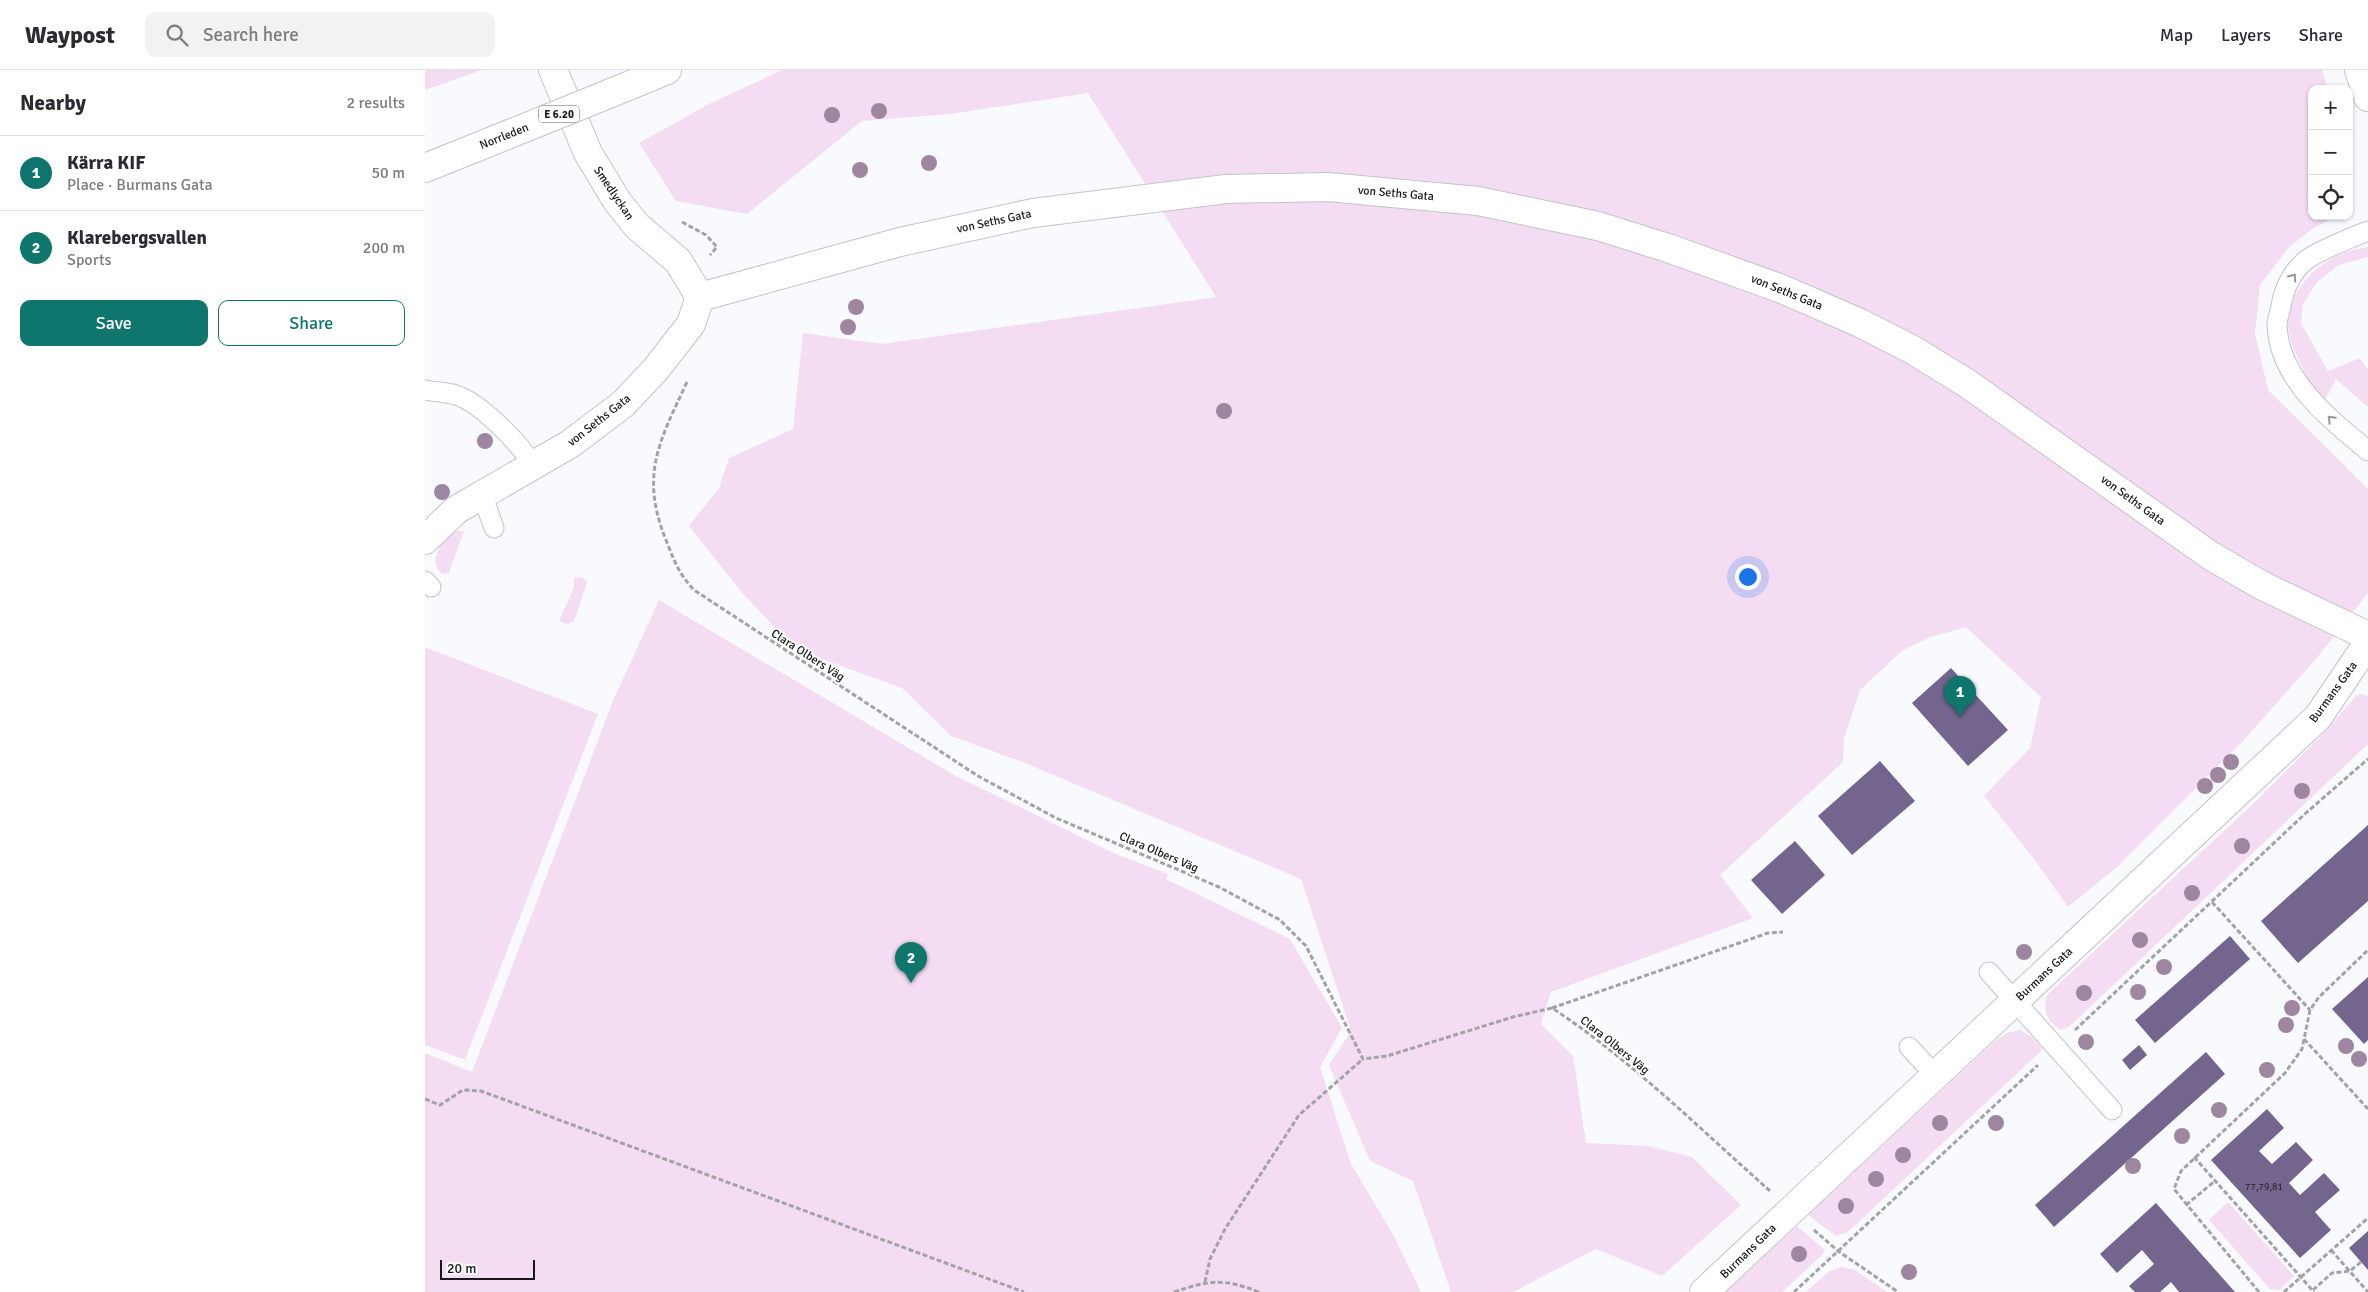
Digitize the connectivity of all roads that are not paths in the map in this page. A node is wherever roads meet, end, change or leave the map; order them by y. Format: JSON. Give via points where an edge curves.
{"nodes":[{"id":1,"x":553,"y":70,"type":"edge"},
{"id":2,"x":667,"y":70,"type":"edge"},
{"id":3,"x":2359,"y":70,"type":"edge"},
{"id":4,"x":2368,"y":97,"type":"edge"},
{"id":5,"x":425,"y":168,"type":"edge"},
{"id":6,"x":2368,"y":231,"type":"edge"},
{"id":7,"x":700,"y":297,"type":"junction"},
{"id":8,"x":425,"y":390,"type":"edge"},
{"id":9,"x":2368,"y":451,"type":"edge"},
{"id":10,"x":533,"y":465,"type":"junction"},
{"id":11,"x":481,"y":494,"type":"junction"},
{"id":12,"x":494,"y":528,"type":"dead end"},
{"id":13,"x":425,"y":540,"type":"edge"},
{"id":14,"x":2368,"y":636,"type":"edge"},
{"id":15,"x":2368,"y":643,"type":"edge"},
{"id":16,"x":1989,"y":972,"type":"dead end"},
{"id":17,"x":2015,"y":1001,"type":"junction"},
{"id":18,"x":1909,"y":1047,"type":"dead end"},
{"id":19,"x":1935,"y":1075,"type":"junction"},
{"id":20,"x":2111,"y":1110,"type":"dead end"},
{"id":21,"x":1704,"y":1292,"type":"edge"}],
"edges":[{"from":1,"to":7,"type":"main road","name":"Smedlyckan","via":[[588,153],[617,201],[637,226],[678,260]]},
{"from":2,"to":5,"type":"main road","name":"Norrleden","number":"E 6.20","bridge":true},
{"from":3,"to":4,"type":"main road"},
{"from":9,"to":6,"type":"lane","one_way":true,"via":[[2336,424],[2295,379],[2284,357],[2277,325],[2282,297],[2291,277],[2308,259]]},
{"from":7,"to":10,"type":"main road","name":"von Seths Gata","via":[[691,324],[623,404],[570,444]]},
{"from":7,"to":14,"type":"main road","name":"von Seths Gata","via":[[899,242],[1042,212],[1235,189],[1328,187],[1478,200],[1598,226],[1669,248],[1782,289],[1860,323],[1913,350],[1968,384],[2211,556],[2263,586]]},
{"from":8,"to":10,"type":"lane","via":[[457,395],[489,416],[521,446]]},
{"from":10,"to":11,"type":"main road","name":"von Seths Gata"},
{"from":11,"to":12,"type":"lane"},
{"from":11,"to":13,"type":"main road","name":"von Seths Gata","via":[[456,510]]},
{"from":15,"to":17,"type":"main road","name":"Burmans Gata","via":[[2318,717]]},
{"from":16,"to":17,"type":"lane"},
{"from":17,"to":19,"type":"main road","name":"Burmans Gata"},
{"from":17,"to":20,"type":"lane"},
{"from":18,"to":19,"type":"lane"},
{"from":19,"to":21,"type":"main road","name":"Burmans Gata"}]}
